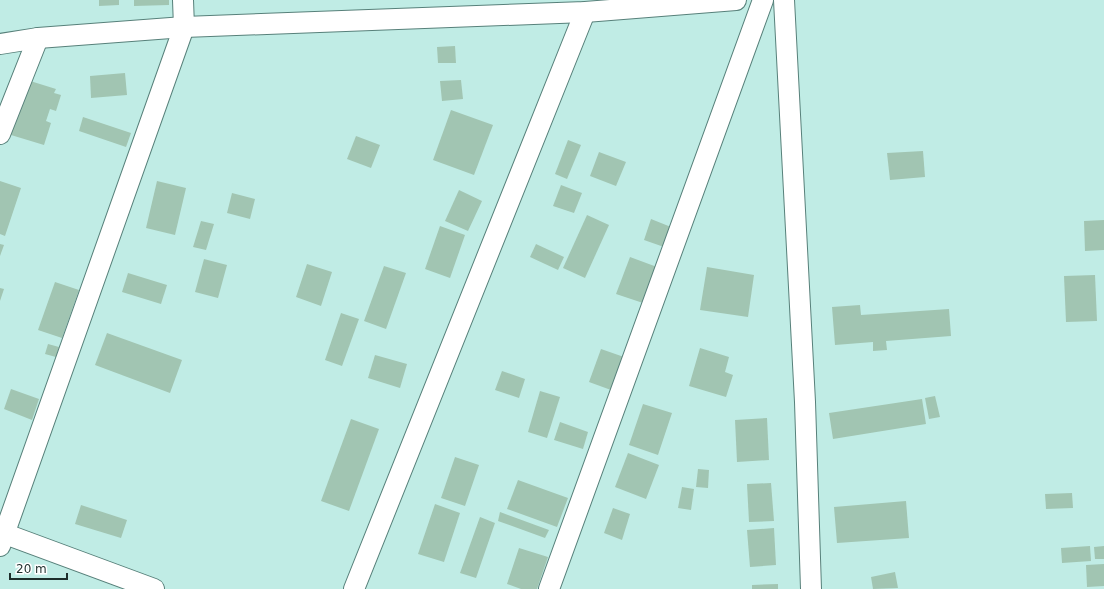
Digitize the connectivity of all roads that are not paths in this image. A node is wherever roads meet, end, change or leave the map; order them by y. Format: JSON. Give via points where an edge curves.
{"nodes":[{"id":1,"x":183,"y":0,"type":"edge"},
{"id":2,"x":736,"y":0,"type":"edge"},
{"id":3,"x":763,"y":0,"type":"edge"},
{"id":4,"x":784,"y":0,"type":"edge"},
{"id":5,"x":585,"y":12,"type":"junction"},
{"id":6,"x":184,"y":27,"type":"junction"},
{"id":7,"x":38,"y":38,"type":"junction"},
{"id":8,"x":0,"y":44,"type":"edge"},
{"id":9,"x":0,"y":134,"type":"edge"},
{"id":10,"x":1,"y":537,"type":"edge"},
{"id":11,"x":154,"y":589,"type":"edge"},
{"id":12,"x":354,"y":589,"type":"edge"},
{"id":13,"x":549,"y":589,"type":"edge"},
{"id":14,"x":810,"y":589,"type":"edge"}],
"edges":[{"from":1,"to":6,"type":"street"},
{"from":2,"to":5,"type":"street"},
{"from":3,"to":13,"type":"street"},
{"from":4,"to":14,"type":"street","via":[[805,402]]},
{"from":5,"to":6,"type":"street"},
{"from":5,"to":12,"type":"street"},
{"from":6,"to":7,"type":"street"},
{"from":6,"to":10,"type":"street"},
{"from":7,"to":8,"type":"street"},
{"from":7,"to":9,"type":"street"},
{"from":10,"to":11,"type":"street"}]}
